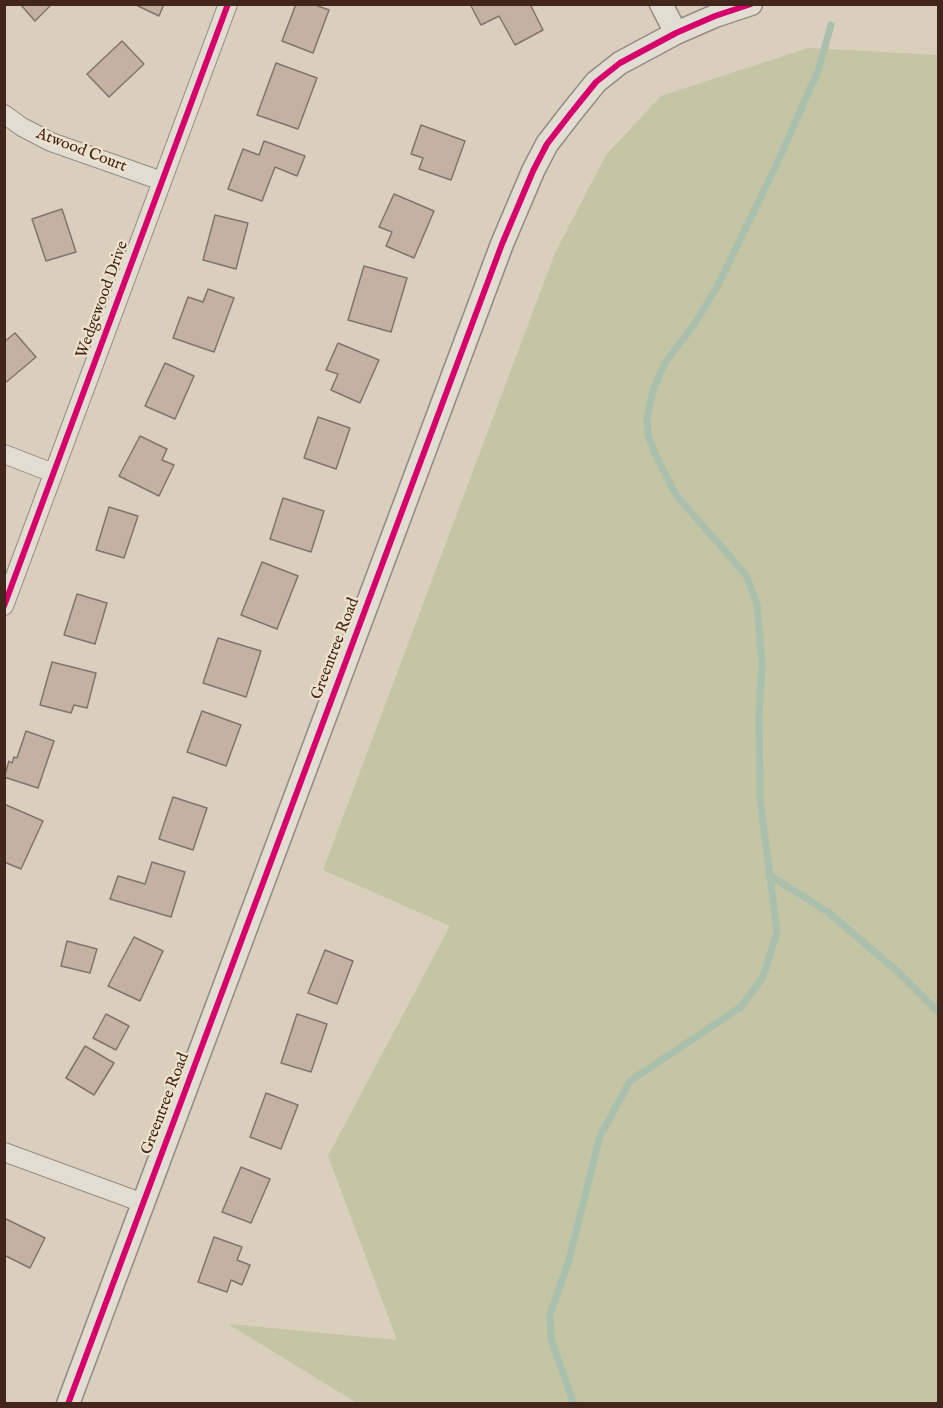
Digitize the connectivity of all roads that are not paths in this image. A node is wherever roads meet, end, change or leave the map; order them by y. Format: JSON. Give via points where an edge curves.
{"nodes":[{"id":1,"x":228,"y":4,"type":"edge"},
{"id":2,"x":661,"y":4,"type":"edge"},
{"id":3,"x":751,"y":4,"type":"edge"},
{"id":4,"x":676,"y":33,"type":"junction"},
{"id":5,"x":4,"y":114,"type":"edge"},
{"id":6,"x":162,"y":181,"type":"junction"},
{"id":7,"x":4,"y":454,"type":"edge"},
{"id":8,"x":53,"y":473,"type":"junction"},
{"id":9,"x":4,"y":606,"type":"edge"},
{"id":10,"x":4,"y":1152,"type":"edge"},
{"id":11,"x":143,"y":1203,"type":"junction"},
{"id":12,"x":68,"y":1404,"type":"edge"}],
"edges":[{"from":1,"to":6,"type":"street","name":"Wedgewood Drive"},
{"from":2,"to":4,"type":"street"},
{"from":3,"to":4,"type":"street","name":"Greentree Road"},
{"from":4,"to":11,"type":"street","name":"Greentree Road","via":[[620,63],[596,82],[548,144],[533,171],[498,255]]},
{"from":5,"to":6,"type":"street","name":"Atwood Court","via":[[51,142]]},
{"from":6,"to":8,"type":"street","name":"Wedgewood Drive"},
{"from":7,"to":8,"type":"street"},
{"from":8,"to":9,"type":"street","name":"Wedgewood Drive"},
{"from":10,"to":11,"type":"street"},
{"from":11,"to":12,"type":"street","name":"Greentree Road"}]}
